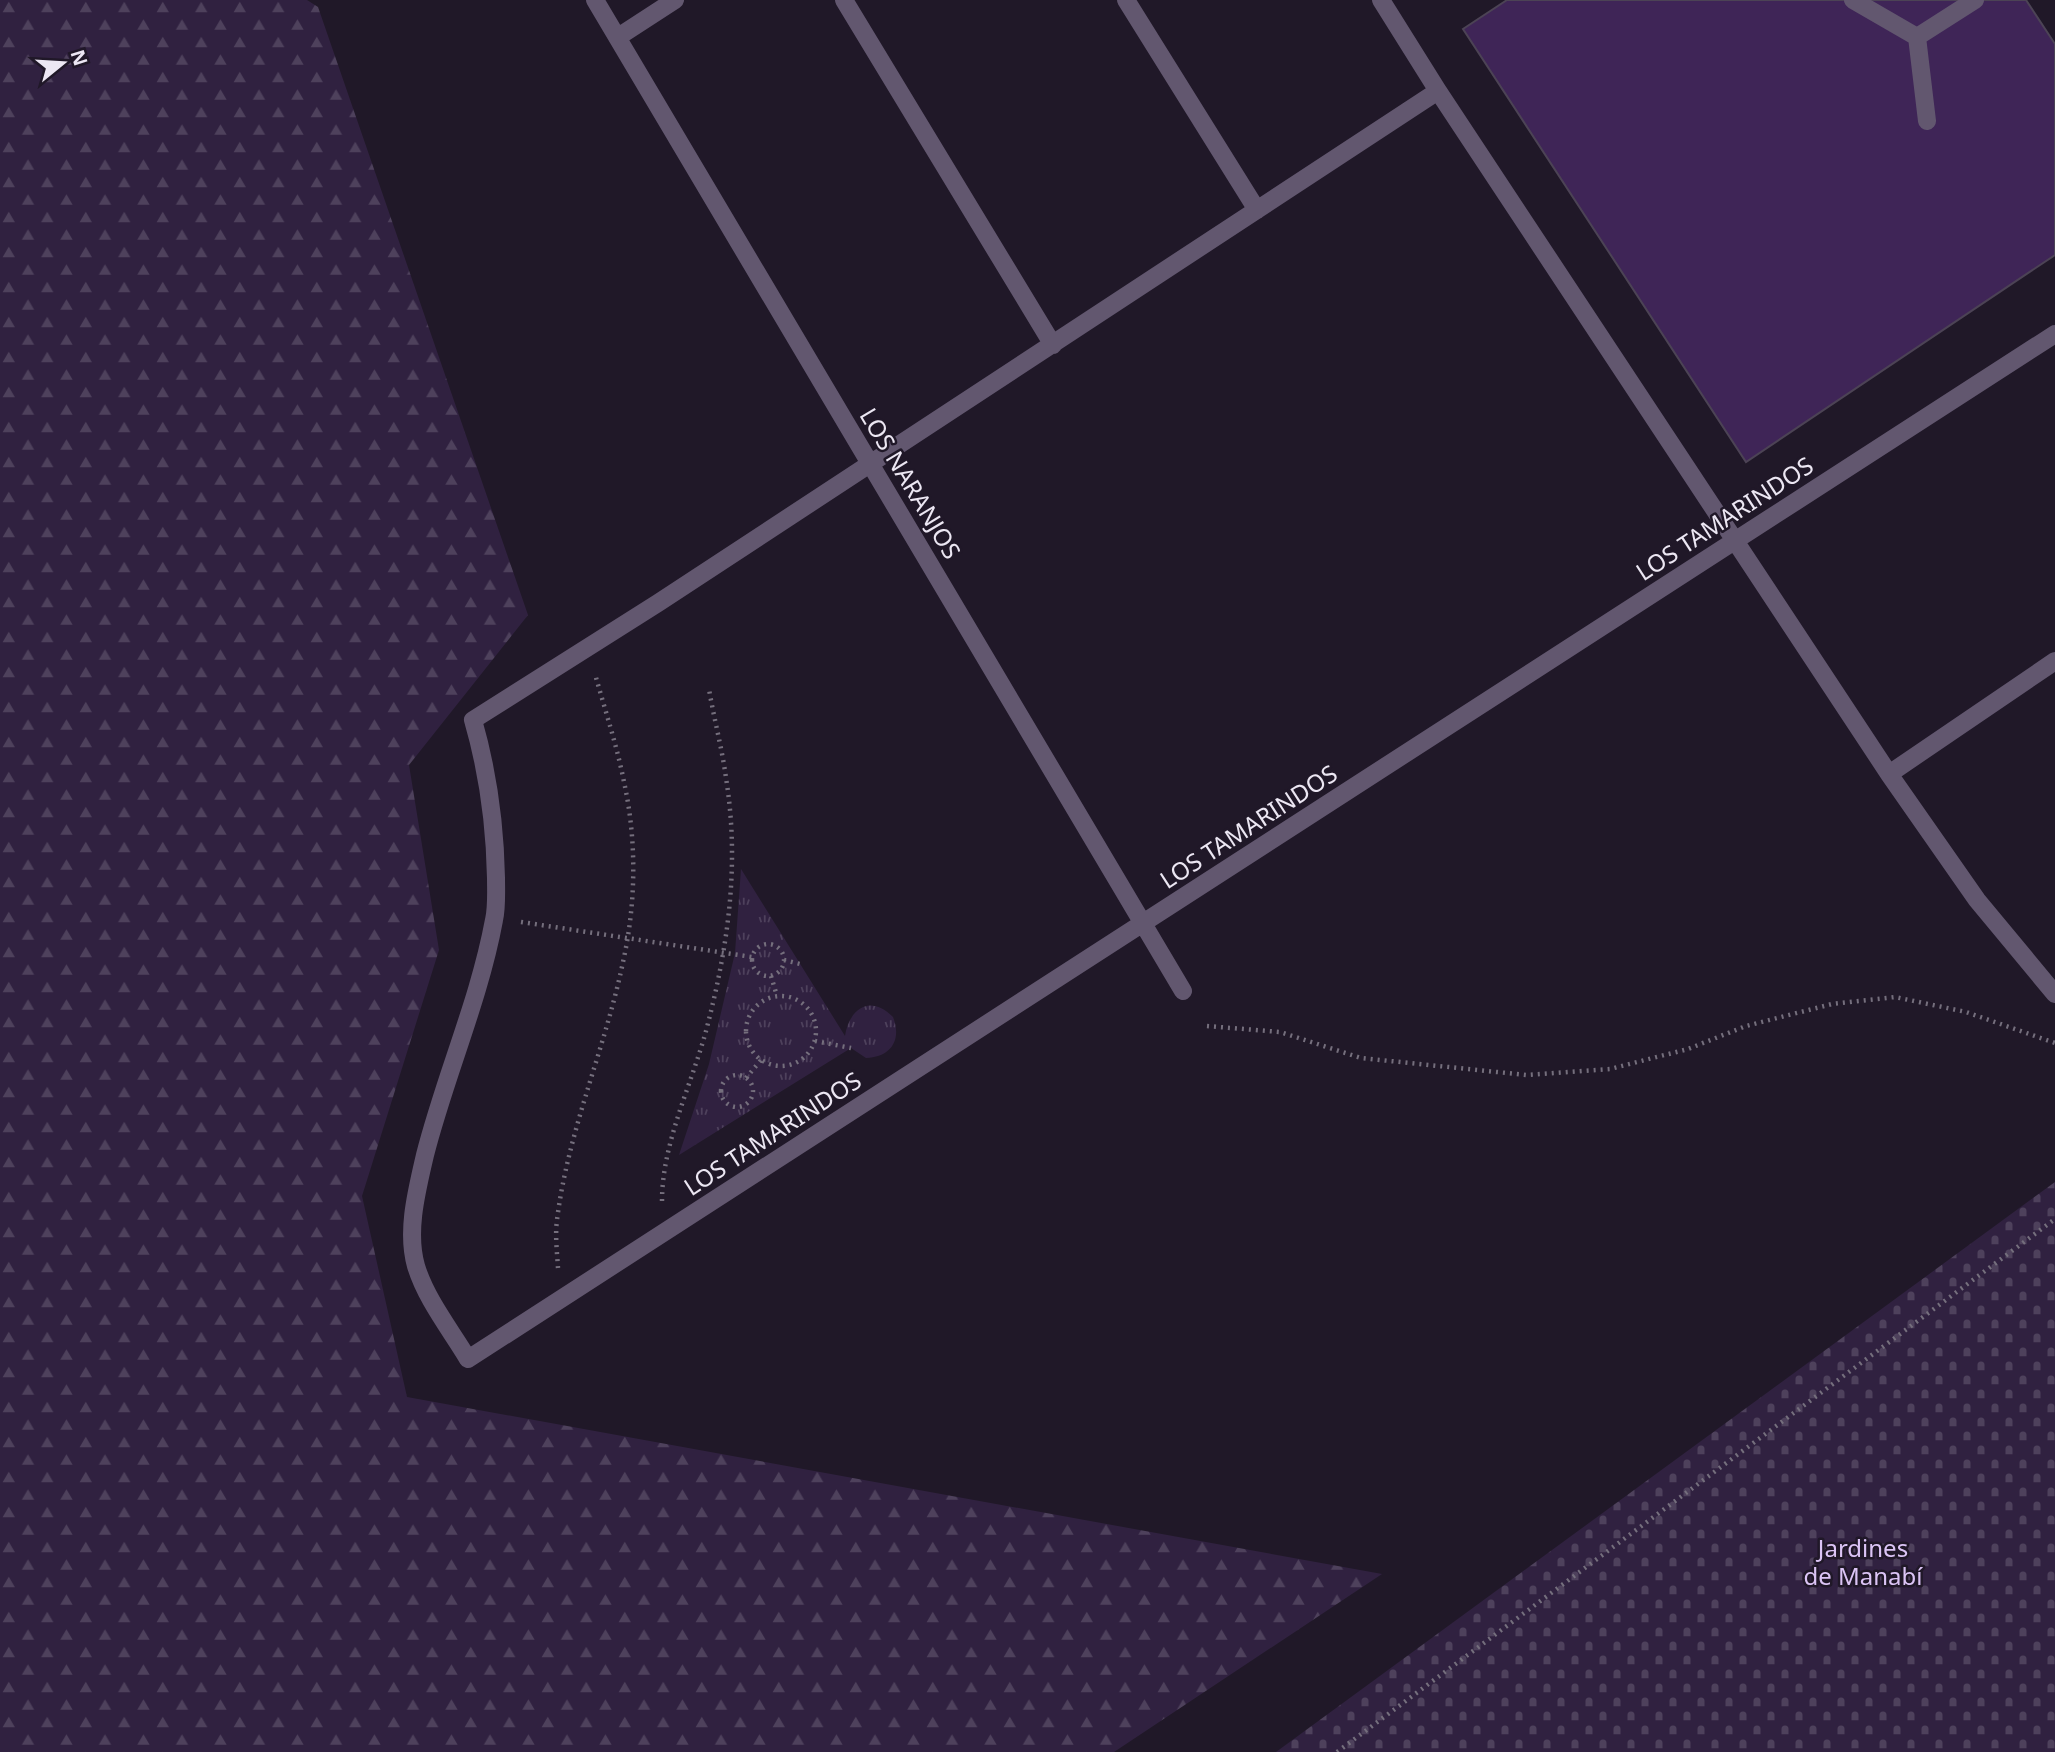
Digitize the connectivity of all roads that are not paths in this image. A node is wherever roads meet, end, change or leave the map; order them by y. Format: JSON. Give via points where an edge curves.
{"nodes":[{"id":1,"x":595,"y":0,"type":"edge"},
{"id":2,"x":675,"y":0,"type":"edge"},
{"id":3,"x":844,"y":0,"type":"edge"},
{"id":4,"x":1126,"y":0,"type":"edge"},
{"id":5,"x":1381,"y":0,"type":"edge"},
{"id":6,"x":1853,"y":0,"type":"edge"},
{"id":7,"x":1975,"y":0,"type":"edge"},
{"id":8,"x":618,"y":37,"type":"junction"},
{"id":9,"x":1917,"y":37,"type":"junction"},
{"id":10,"x":1438,"y":91,"type":"junction"},
{"id":11,"x":1927,"y":121,"type":"dead end"},
{"id":12,"x":1256,"y":210,"type":"junction"},
{"id":13,"x":2055,"y":334,"type":"edge"},
{"id":14,"x":1053,"y":345,"type":"junction"},
{"id":15,"x":871,"y":464,"type":"junction"},
{"id":16,"x":1735,"y":541,"type":"junction"},
{"id":17,"x":2055,"y":661,"type":"edge"},
{"id":18,"x":1889,"y":774,"type":"junction"},
{"id":19,"x":1142,"y":923,"type":"junction"},
{"id":20,"x":2052,"y":983,"type":"edge"},
{"id":21,"x":1183,"y":991,"type":"dead end"}],
"edges":[{"from":1,"to":8,"type":"street","name":"LOS NARANJOS"},
{"from":2,"to":8,"type":"street"},
{"from":3,"to":14,"type":"street"},
{"from":4,"to":12,"type":"street"},
{"from":5,"to":10,"type":"street"},
{"from":6,"to":9,"type":"street"},
{"from":7,"to":9,"type":"street"},
{"from":8,"to":15,"type":"street","name":"LOS NARANJOS"},
{"from":9,"to":11,"type":"street"},
{"from":10,"to":12,"type":"street"},
{"from":10,"to":16,"type":"street"},
{"from":12,"to":14,"type":"street"},
{"from":13,"to":16,"type":"street","name":"LOS TAMARINDOS"},
{"from":14,"to":15,"type":"street"},
{"from":15,"to":19,"type":"street","name":"LOS NARANJOS"},
{"from":15,"to":19,"type":"street","name":"LOS TAMARINDOS","via":[[473,720],[491,800],[495,918],[419,1180],[412,1224],[416,1265],[429,1295],[468,1359]]},
{"from":16,"to":18,"type":"street"},
{"from":16,"to":19,"type":"street","name":"LOS TAMARINDOS"},
{"from":17,"to":18,"type":"street"},
{"from":18,"to":20,"type":"street","via":[[1977,900]]},
{"from":19,"to":21,"type":"street","name":"LOS NARANJOS"}]}
